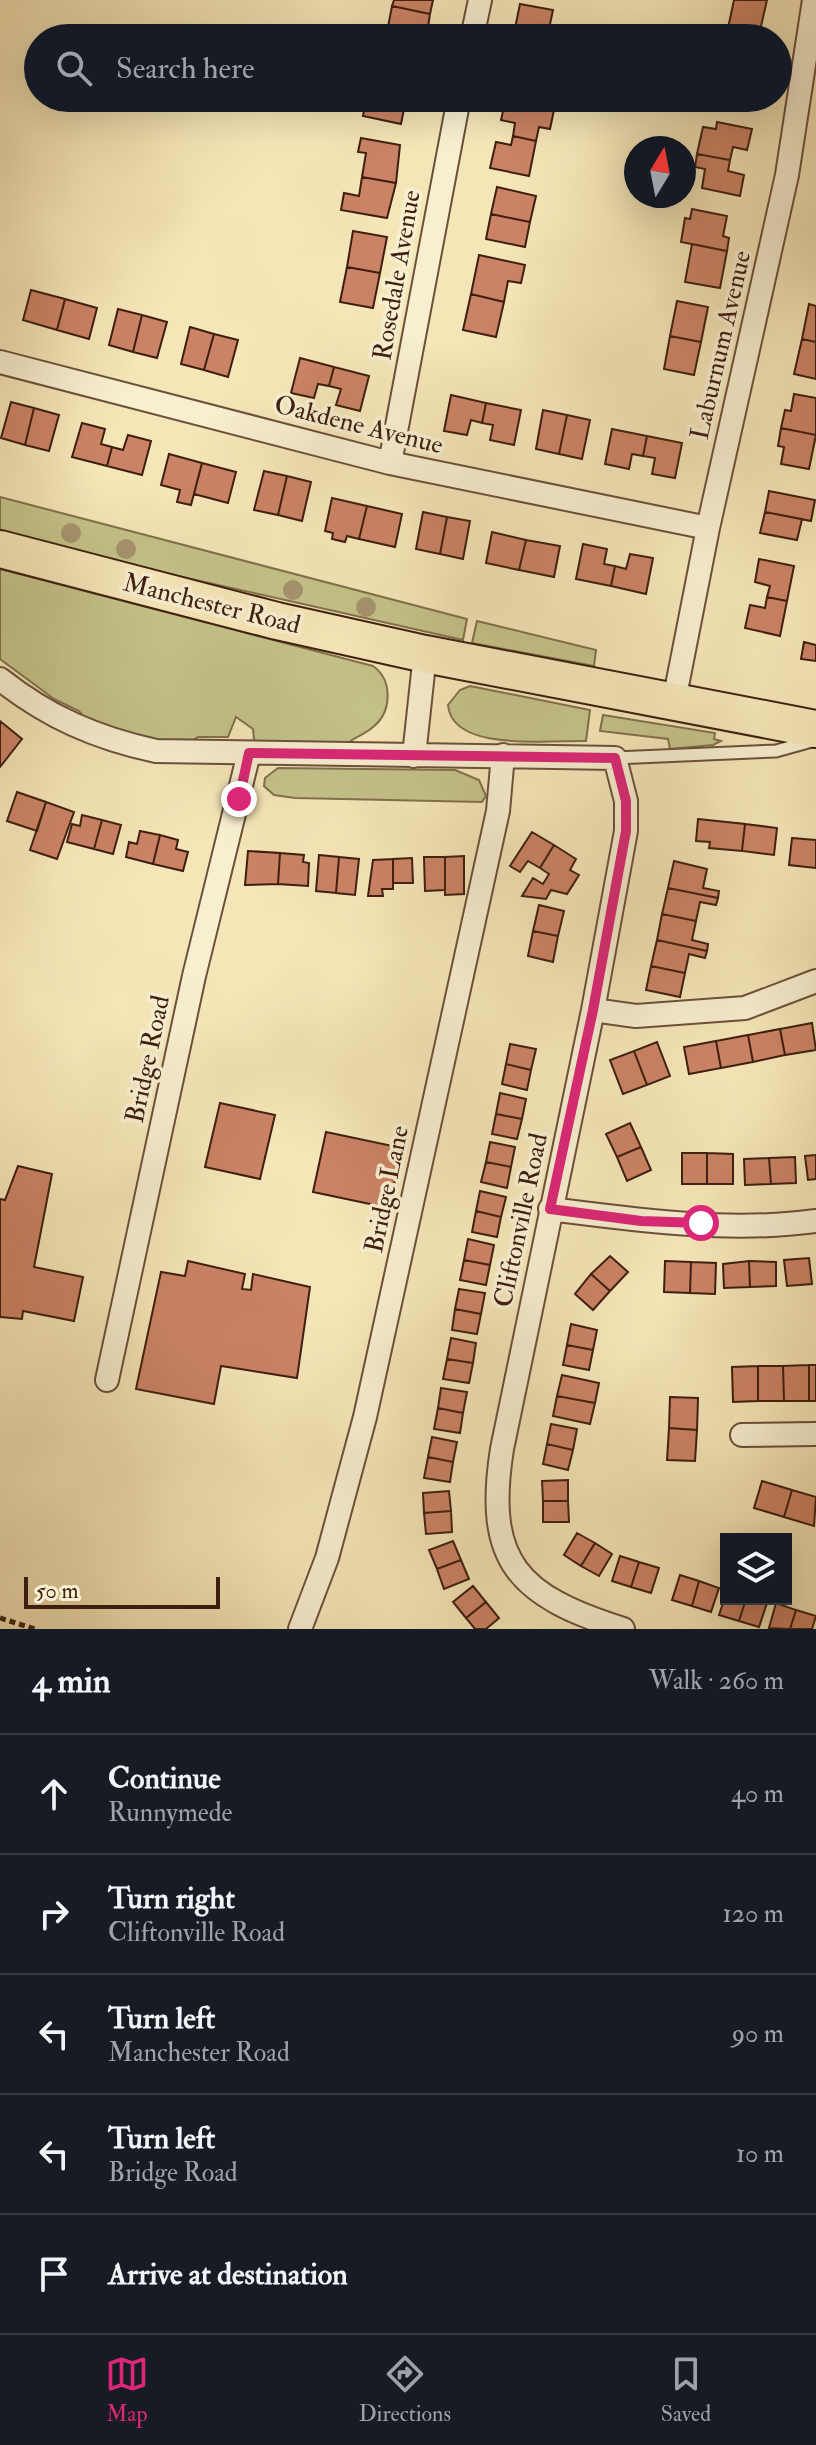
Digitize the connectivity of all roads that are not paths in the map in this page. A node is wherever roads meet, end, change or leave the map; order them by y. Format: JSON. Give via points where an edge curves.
{"nodes":[{"id":1,"x":480,"y":0,"type":"edge"},
{"id":2,"x":814,"y":0,"type":"edge"},
{"id":3,"x":475,"y":24,"type":"edge"},
{"id":4,"x":456,"y":112,"type":"edge"},
{"id":5,"x":0,"y":362,"type":"edge"},
{"id":6,"x":390,"y":463,"type":"junction"},
{"id":7,"x":708,"y":528,"type":"junction"},
{"id":8,"x":0,"y":549,"type":"edge"},
{"id":9,"x":425,"y":654,"type":"junction"},
{"id":10,"x":0,"y":679,"type":"edge"},
{"id":11,"x":674,"y":701,"type":"junction"},
{"id":12,"x":816,"y":729,"type":"edge"},
{"id":13,"x":816,"y":740,"type":"edge"},
{"id":14,"x":249,"y":753,"type":"junction"},
{"id":15,"x":503,"y":755,"type":"junction"},
{"id":16,"x":414,"y":756,"type":"junction"},
{"id":17,"x":615,"y":758,"type":"junction"},
{"id":18,"x":816,"y":981,"type":"edge"},
{"id":19,"x":593,"y":1010,"type":"junction"},
{"id":20,"x":550,"y":1209,"type":"junction"},
{"id":21,"x":816,"y":1221,"type":"edge"},
{"id":22,"x":107,"y":1380,"type":"dead end"},
{"id":23,"x":816,"y":1434,"type":"edge"},
{"id":24,"x":742,"y":1435,"type":"dead end"},
{"id":25,"x":300,"y":1629,"type":"edge"},
{"id":26,"x":623,"y":1629,"type":"edge"}],
"edges":[{"from":1,"to":3,"type":"street"},
{"from":2,"to":7,"type":"street","name":"Laburnum Avenue","via":[[787,175]]},
{"from":4,"to":6,"type":"street","name":"Rosedale Avenue"},
{"from":5,"to":6,"type":"street","name":"Oakdene Avenue"},
{"from":6,"to":7,"type":"street","name":"Oakdene Avenue"},
{"from":7,"to":11,"type":"street","name":"Laburnum Avenue"},
{"from":8,"to":9,"type":"main road","name":"Manchester Road"},
{"from":9,"to":11,"type":"main road","name":"Manchester Road"},
{"from":9,"to":16,"type":"street"},
{"from":10,"to":14,"type":"street","via":[[63,722],[106,740],[156,751]]},
{"from":11,"to":12,"type":"main road","name":"Manchester Road"},
{"from":13,"to":17,"type":"lane","via":[[776,751]]},
{"from":14,"to":16,"type":"street"},
{"from":14,"to":22,"type":"street","name":"Bridge Road","via":[[194,976]]},
{"from":15,"to":16,"type":"street"},
{"from":15,"to":17,"type":"street"},
{"from":15,"to":25,"type":"street","name":"Bridge Lane","via":[[498,811],[365,1417],[327,1558]]},
{"from":17,"to":19,"type":"street","name":"Cliftonville Road","via":[[627,819]]},
{"from":18,"to":19,"type":"street","via":[[745,1008],[636,1016]]},
{"from":19,"to":20,"type":"street","name":"Cliftonville Road"},
{"from":20,"to":21,"type":"street","via":[[641,1221]]},
{"from":20,"to":26,"type":"street","name":"Cliftonville Road","via":[[502,1449],[498,1518],[507,1551],[539,1593],[574,1614]]},
{"from":23,"to":24,"type":"street"}]}
